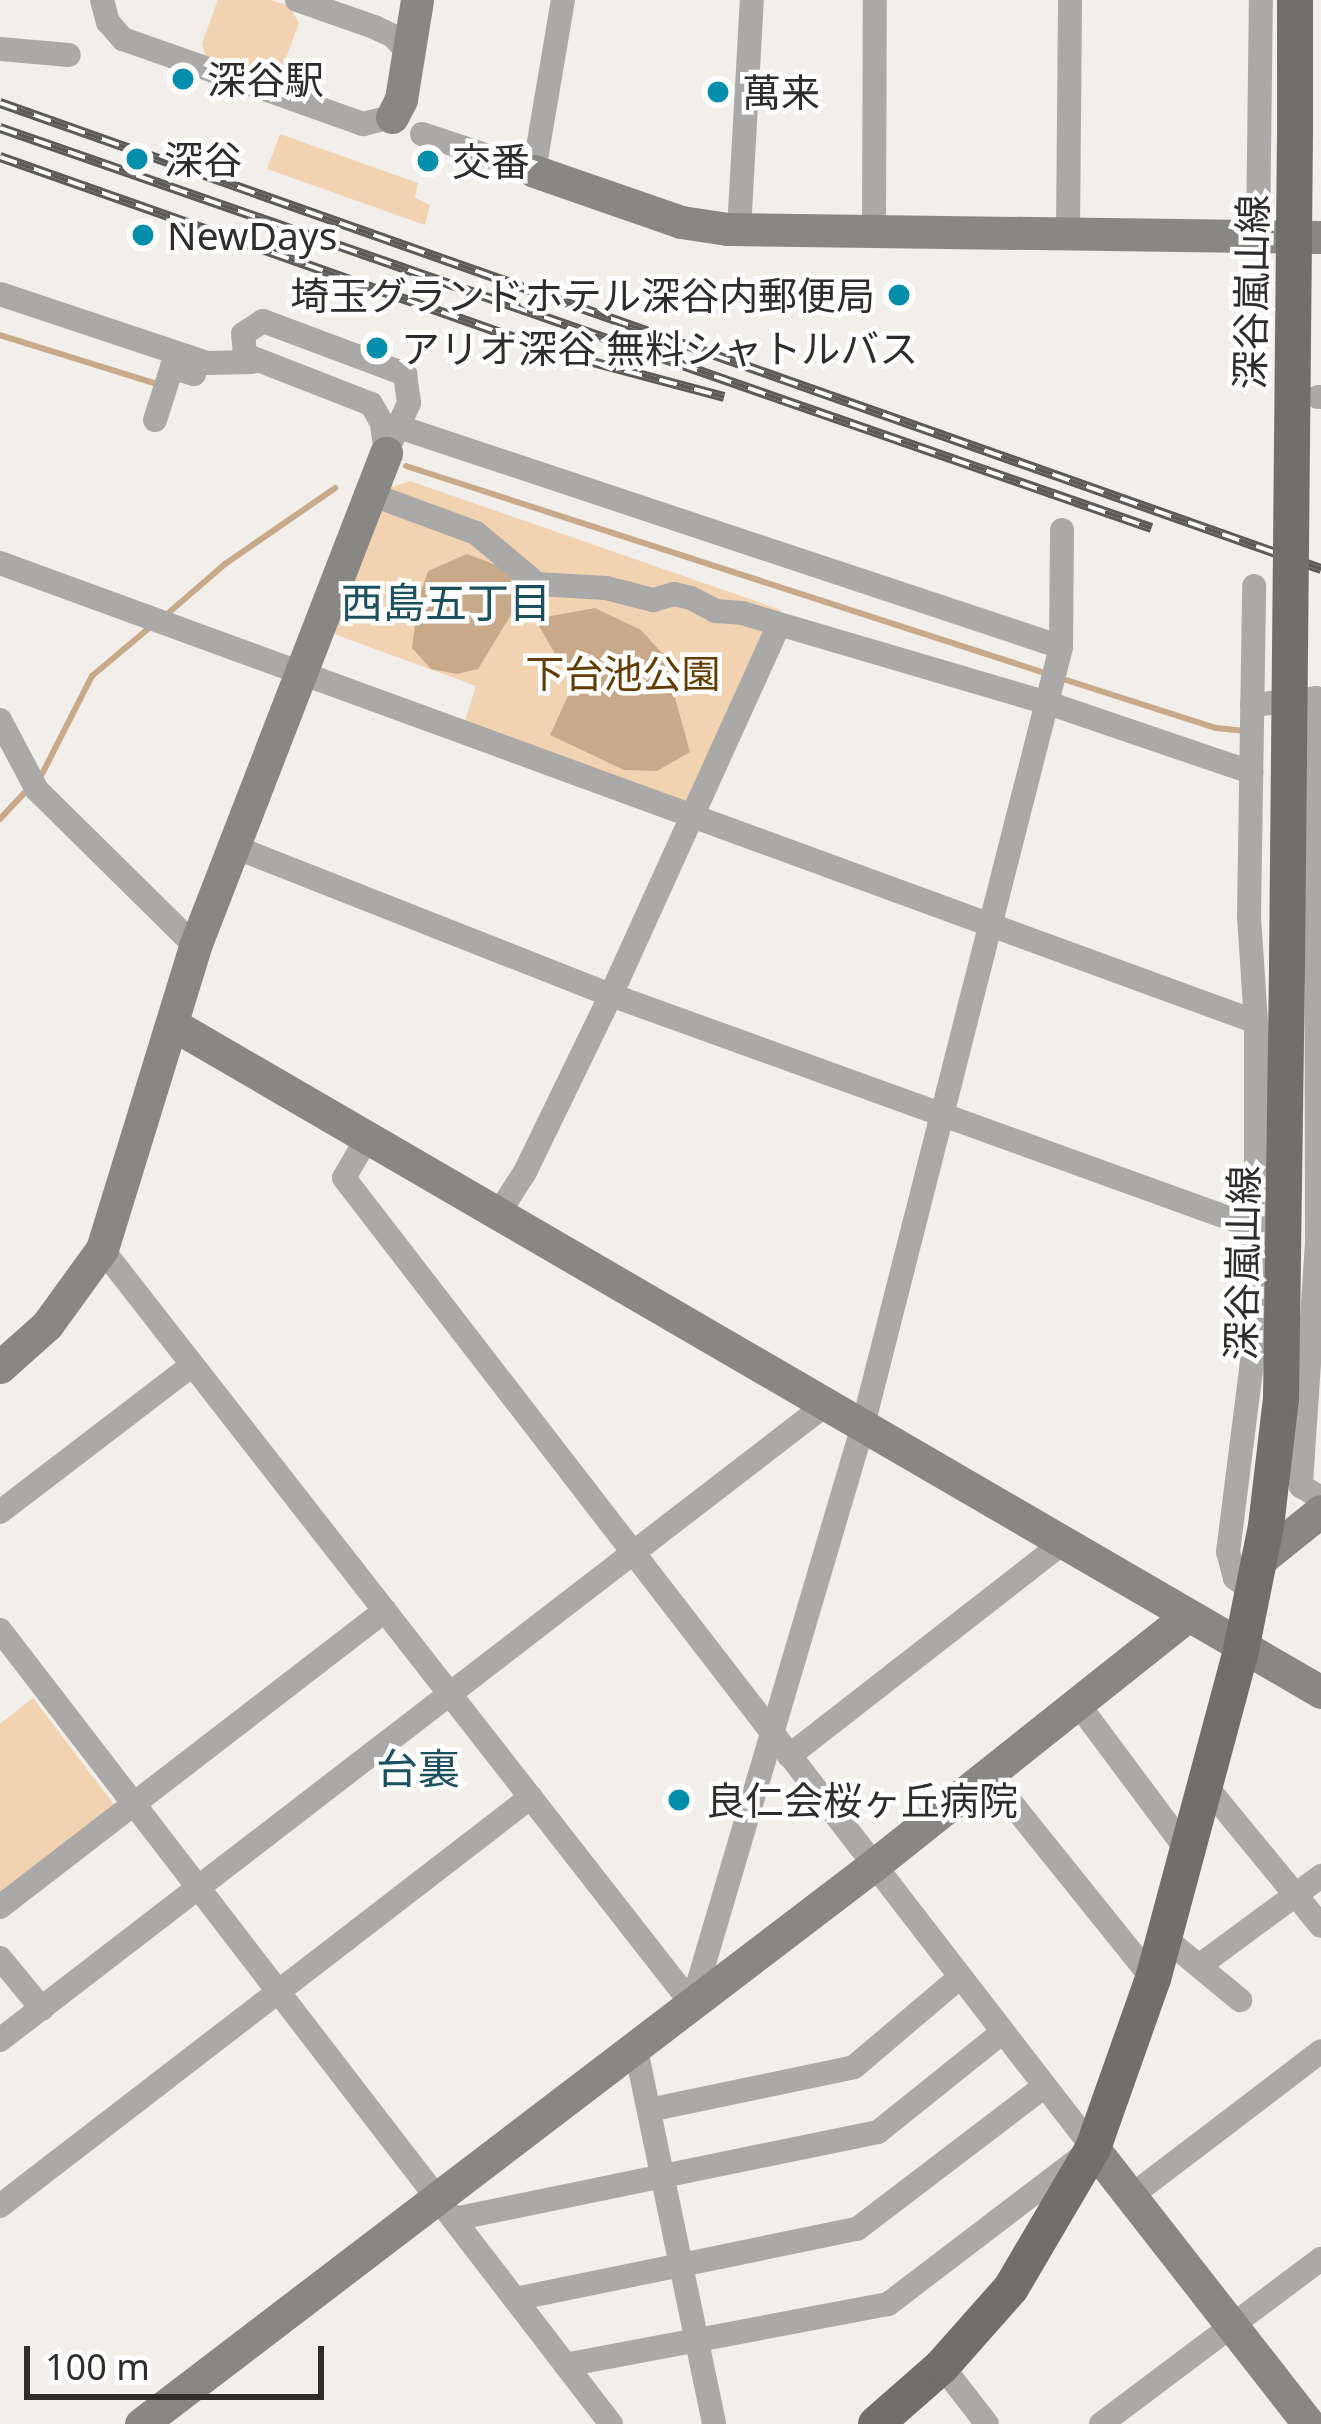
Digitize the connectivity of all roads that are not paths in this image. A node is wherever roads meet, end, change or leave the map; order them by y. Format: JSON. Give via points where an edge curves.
{"nodes":[{"id":1,"x":102,"y":0,"type":"edge"},
{"id":2,"x":297,"y":0,"type":"edge"},
{"id":3,"x":413,"y":0,"type":"edge"},
{"id":4,"x":563,"y":0,"type":"edge"},
{"id":5,"x":752,"y":0,"type":"edge"},
{"id":6,"x":874,"y":0,"type":"edge"},
{"id":7,"x":1070,"y":0,"type":"edge"},
{"id":8,"x":1261,"y":0,"type":"edge"},
{"id":9,"x":1294,"y":0,"type":"edge"},
{"id":10,"x":374,"y":27,"type":"junction"},
{"id":11,"x":0,"y":50,"type":"edge"},
{"id":12,"x":410,"y":54,"type":"junction"},
{"id":13,"x":69,"y":55,"type":"dead end"},
{"id":14,"x":407,"y":125,"type":"junction"},
{"id":15,"x":534,"y":171,"type":"junction"},
{"id":16,"x":739,"y":230,"type":"junction"},
{"id":17,"x":874,"y":231,"type":"junction"},
{"id":18,"x":1068,"y":232,"type":"junction"},
{"id":19,"x":1258,"y":236,"type":"junction"},
{"id":20,"x":1321,"y":237,"type":"edge"},
{"id":21,"x":0,"y":294,"type":"edge"},
{"id":22,"x":243,"y":334,"type":"junction"},
{"id":23,"x":184,"y":354,"type":"junction"},
{"id":24,"x":252,"y":362,"type":"junction"},
{"id":25,"x":405,"y":374,"type":"junction"},
{"id":26,"x":370,"y":404,"type":"junction"},
{"id":27,"x":155,"y":420,"type":"dead end"},
{"id":28,"x":392,"y":437,"type":"junction"},
{"id":29,"x":370,"y":494,"type":"junction"},
{"id":30,"x":1062,"y":530,"type":"dead end"},
{"id":31,"x":0,"y":563,"type":"edge"},
{"id":32,"x":1254,"y":586,"type":"dead end"},
{"id":33,"x":778,"y":627,"type":"junction"},
{"id":34,"x":1060,"y":650,"type":"junction"},
{"id":35,"x":296,"y":672,"type":"junction"},
{"id":36,"x":1045,"y":702,"type":"junction"},
{"id":37,"x":1252,"y":705,"type":"junction"},
{"id":38,"x":0,"y":720,"type":"edge"},
{"id":39,"x":1251,"y":772,"type":"junction"},
{"id":40,"x":1318,"y":774,"type":"edge"},
{"id":41,"x":688,"y":818,"type":"junction"},
{"id":42,"x":232,"y":846,"type":"junction"},
{"id":43,"x":1249,"y":916,"type":"junction"},
{"id":44,"x":988,"y":926,"type":"junction"},
{"id":45,"x":1316,"y":932,"type":"junction"},
{"id":46,"x":195,"y":946,"type":"junction"},
{"id":47,"x":611,"y":994,"type":"junction"},
{"id":48,"x":1256,"y":1022,"type":"junction"},
{"id":49,"x":172,"y":1024,"type":"junction"},
{"id":50,"x":1318,"y":1044,"type":"edge"},
{"id":51,"x":943,"y":1112,"type":"junction"},
{"id":52,"x":367,"y":1138,"type":"junction"},
{"id":53,"x":498,"y":1214,"type":"junction"},
{"id":54,"x":1256,"y":1228,"type":"junction"},
{"id":55,"x":1319,"y":1243,"type":"edge"},
{"id":56,"x":102,"y":1249,"type":"junction"},
{"id":57,"x":192,"y":1365,"type":"junction"},
{"id":58,"x":0,"y":1367,"type":"edge"},
{"id":59,"x":824,"y":1406,"type":"junction"},
{"id":60,"x":862,"y":1429,"type":"junction"},
{"id":61,"x":1321,"y":1498,"type":"edge"},
{"id":62,"x":0,"y":1513,"type":"edge"},
{"id":63,"x":1313,"y":1528,"type":"edge"},
{"id":64,"x":1060,"y":1545,"type":"junction"},
{"id":65,"x":634,"y":1552,"type":"junction"},
{"id":66,"x":1256,"y":1576,"type":"junction"},
{"id":67,"x":385,"y":1610,"type":"junction"},
{"id":68,"x":1186,"y":1617,"type":"junction"},
{"id":69,"x":0,"y":1630,"type":"edge"},
{"id":70,"x":1241,"y":1650,"type":"junction"},
{"id":71,"x":1321,"y":1692,"type":"edge"},
{"id":72,"x":449,"y":1693,"type":"junction"},
{"id":73,"x":1078,"y":1704,"type":"junction"},
{"id":74,"x":772,"y":1734,"type":"junction"},
{"id":75,"x":789,"y":1756,"type":"junction"},
{"id":76,"x":988,"y":1774,"type":"junction"},
{"id":77,"x":1206,"y":1786,"type":"junction"},
{"id":78,"x":531,"y":1797,"type":"junction"},
{"id":79,"x":134,"y":1803,"type":"junction"},
{"id":80,"x":1186,"y":1849,"type":"junction"},
{"id":81,"x":874,"y":1865,"type":"junction"},
{"id":82,"x":1321,"y":1876,"type":"edge"},
{"id":83,"x":198,"y":1887,"type":"junction"},
{"id":84,"x":1298,"y":1894,"type":"junction"},
{"id":85,"x":0,"y":1907,"type":"edge"},
{"id":86,"x":1321,"y":1926,"type":"edge"},
{"id":87,"x":0,"y":1958,"type":"edge"},
{"id":88,"x":1155,"y":1965,"type":"junction"},
{"id":89,"x":1199,"y":1966,"type":"junction"},
{"id":90,"x":960,"y":1977,"type":"junction"},
{"id":91,"x":279,"y":1992,"type":"junction"},
{"id":92,"x":1240,"y":2000,"type":"dead end"},
{"id":93,"x":692,"y":2004,"type":"junction"},
{"id":94,"x":42,"y":2009,"type":"junction"},
{"id":95,"x":1003,"y":2032,"type":"junction"},
{"id":96,"x":0,"y":2040,"type":"edge"},
{"id":97,"x":635,"y":2045,"type":"junction"},
{"id":98,"x":1321,"y":2051,"type":"edge"},
{"id":99,"x":1045,"y":2086,"type":"junction"},
{"id":100,"x":649,"y":2110,"type":"junction"},
{"id":101,"x":1093,"y":2148,"type":"junction"},
{"id":102,"x":664,"y":2176,"type":"junction"},
{"id":103,"x":1131,"y":2196,"type":"junction"},
{"id":104,"x":0,"y":2206,"type":"edge"},
{"id":105,"x":446,"y":2209,"type":"junction"},
{"id":106,"x":1321,"y":2259,"type":"edge"},
{"id":107,"x":682,"y":2264,"type":"junction"},
{"id":108,"x":514,"y":2299,"type":"junction"},
{"id":109,"x":1233,"y":2326,"type":"junction"},
{"id":110,"x":698,"y":2342,"type":"junction"},
{"id":111,"x":566,"y":2366,"type":"junction"},
{"id":112,"x":942,"y":2366,"type":"junction"},
{"id":113,"x":141,"y":2424,"type":"edge"},
{"id":114,"x":611,"y":2424,"type":"edge"},
{"id":115,"x":714,"y":2424,"type":"edge"},
{"id":116,"x":876,"y":2424,"type":"edge"},
{"id":117,"x":987,"y":2424,"type":"edge"},
{"id":118,"x":1101,"y":2424,"type":"edge"},
{"id":119,"x":1309,"y":2424,"type":"edge"}],
"edges":[{"from":1,"to":14,"type":"street","via":[[107,22],[123,39],[363,124]]},
{"from":2,"to":10,"type":"street"},
{"from":3,"to":10,"type":"street"},
{"from":3,"to":12,"type":"street"},
{"from":4,"to":15,"type":"street"},
{"from":5,"to":16,"type":"street"},
{"from":6,"to":17,"type":"street"},
{"from":7,"to":18,"type":"street"},
{"from":8,"to":19,"type":"street"},
{"from":9,"to":66,"type":"main road","name":"深谷嵐山線","bridge":true,"via":[[1281,1399]]},
{"from":10,"to":12,"type":"street"},
{"from":11,"to":13,"type":"street"},
{"from":12,"to":14,"type":"street"},
{"from":14,"to":15,"type":"street"},
{"from":15,"to":16,"type":"street","via":[[681,222]]},
{"from":16,"to":17,"type":"street"},
{"from":17,"to":18,"type":"street"},
{"from":18,"to":19,"type":"street"},
{"from":19,"to":20,"type":"street"},
{"from":21,"to":23,"type":"street"},
{"from":22,"to":23,"type":"street"},
{"from":22,"to":24,"type":"street"},
{"from":22,"to":25,"type":"street","via":[[263,321]]},
{"from":23,"to":24,"type":"street","via":[[207,363]]},
{"from":23,"to":27,"type":"street","via":[[174,361],[194,374],[172,367]]},
{"from":24,"to":26,"type":"street"},
{"from":25,"to":26,"type":"street"},
{"from":25,"to":28,"type":"street","via":[[410,392]]},
{"from":26,"to":28,"type":"street"},
{"from":28,"to":29,"type":"street"},
{"from":28,"to":34,"type":"street"},
{"from":29,"to":33,"type":"street","via":[[476,532],[537,584],[653,600],[674,594]]},
{"from":29,"to":35,"type":"street"},
{"from":30,"to":34,"type":"street"},
{"from":31,"to":35,"type":"street"},
{"from":32,"to":37,"type":"street"},
{"from":33,"to":36,"type":"street"},
{"from":33,"to":41,"type":"street"},
{"from":34,"to":36,"type":"street"},
{"from":35,"to":41,"type":"street"},
{"from":35,"to":42,"type":"street"},
{"from":36,"to":39,"type":"street"},
{"from":36,"to":44,"type":"street"},
{"from":37,"to":39,"type":"street"},
{"from":37,"to":40,"type":"street","via":[[1316,698]]},
{"from":38,"to":46,"type":"street","via":[[37,790]]},
{"from":39,"to":43,"type":"street"},
{"from":40,"to":45,"type":"street"},
{"from":41,"to":44,"type":"street"},
{"from":41,"to":47,"type":"street"},
{"from":42,"to":46,"type":"street"},
{"from":42,"to":47,"type":"street"},
{"from":43,"to":45,"type":"street"},
{"from":43,"to":48,"type":"street"},
{"from":44,"to":48,"type":"street"},
{"from":44,"to":51,"type":"street"},
{"from":45,"to":50,"type":"street"},
{"from":46,"to":49,"type":"street"},
{"from":47,"to":51,"type":"street"},
{"from":47,"to":53,"type":"street"},
{"from":48,"to":54,"type":"street"},
{"from":49,"to":52,"type":"street"},
{"from":49,"to":56,"type":"street"},
{"from":50,"to":55,"type":"street"},
{"from":51,"to":54,"type":"street"},
{"from":51,"to":60,"type":"street"},
{"from":52,"to":53,"type":"street"},
{"from":52,"to":65,"type":"street","via":[[344,1178]]},
{"from":53,"to":59,"type":"street"},
{"from":54,"to":66,"type":"street","via":[[1252,1362],[1228,1552],[1235,1578]]},
{"from":55,"to":61,"type":"street","via":[[1301,1486]]},
{"from":56,"to":57,"type":"street"},
{"from":56,"to":58,"type":"street","via":[[47,1325]]},
{"from":57,"to":62,"type":"street"},
{"from":57,"to":67,"type":"street"},
{"from":59,"to":60,"type":"street"},
{"from":59,"to":65,"type":"street"},
{"from":60,"to":64,"type":"street"},
{"from":60,"to":74,"type":"street"},
{"from":63,"to":66,"type":"street"},
{"from":64,"to":68,"type":"street"},
{"from":64,"to":75,"type":"street"},
{"from":65,"to":72,"type":"street"},
{"from":65,"to":74,"type":"street"},
{"from":66,"to":70,"type":"main road","name":"深谷嵐山線"},
{"from":67,"to":72,"type":"street"},
{"from":67,"to":79,"type":"street"},
{"from":68,"to":70,"type":"street"},
{"from":68,"to":73,"type":"street"},
{"from":69,"to":79,"type":"street"},
{"from":70,"to":71,"type":"street"},
{"from":70,"to":77,"type":"main road","name":"深谷嵐山線"},
{"from":72,"to":78,"type":"street"},
{"from":72,"to":83,"type":"street"},
{"from":73,"to":76,"type":"street"},
{"from":73,"to":80,"type":"street"},
{"from":74,"to":75,"type":"street"},
{"from":74,"to":93,"type":"street"},
{"from":75,"to":81,"type":"street"},
{"from":76,"to":81,"type":"street"},
{"from":76,"to":88,"type":"street"},
{"from":77,"to":80,"type":"main road","name":"深谷嵐山線"},
{"from":77,"to":84,"type":"street"},
{"from":78,"to":91,"type":"street"},
{"from":78,"to":93,"type":"street"},
{"from":79,"to":83,"type":"street"},
{"from":79,"to":85,"type":"street"},
{"from":80,"to":88,"type":"main road","name":"深谷嵐山線"},
{"from":81,"to":90,"type":"street"},
{"from":81,"to":93,"type":"street"},
{"from":82,"to":84,"type":"street"},
{"from":83,"to":91,"type":"street"},
{"from":83,"to":94,"type":"street"},
{"from":84,"to":86,"type":"street"},
{"from":84,"to":89,"type":"street"},
{"from":87,"to":94,"type":"street"},
{"from":88,"to":89,"type":"street","via":[[1177,1948]]},
{"from":88,"to":101,"type":"main road","name":"深谷嵐山線"},
{"from":89,"to":92,"type":"street"},
{"from":90,"to":95,"type":"street"},
{"from":90,"to":100,"type":"street","via":[[854,2068]]},
{"from":91,"to":104,"type":"street"},
{"from":91,"to":105,"type":"street"},
{"from":93,"to":97,"type":"street"},
{"from":94,"to":96,"type":"street"},
{"from":95,"to":99,"type":"street"},
{"from":95,"to":102,"type":"street","via":[[878,2132]]},
{"from":97,"to":100,"type":"street"},
{"from":97,"to":105,"type":"street"},
{"from":98,"to":103,"type":"street"},
{"from":99,"to":101,"type":"street"},
{"from":99,"to":107,"type":"street","via":[[856,2229]]},
{"from":100,"to":102,"type":"street"},
{"from":101,"to":103,"type":"street"},
{"from":101,"to":110,"type":"street","via":[[888,2304]]},
{"from":101,"to":112,"type":"main road","name":"深谷嵐山線","via":[[1011,2288]]},
{"from":102,"to":105,"type":"street"},
{"from":102,"to":107,"type":"street"},
{"from":103,"to":109,"type":"street"},
{"from":105,"to":108,"type":"street"},
{"from":105,"to":113,"type":"street"},
{"from":106,"to":109,"type":"street"},
{"from":107,"to":108,"type":"street"},
{"from":107,"to":110,"type":"street"},
{"from":108,"to":111,"type":"street"},
{"from":109,"to":118,"type":"street"},
{"from":109,"to":119,"type":"street"},
{"from":110,"to":111,"type":"street"},
{"from":110,"to":115,"type":"street"},
{"from":111,"to":114,"type":"street"},
{"from":112,"to":116,"type":"main road","name":"深谷嵐山線"},
{"from":112,"to":117,"type":"street"}]}
